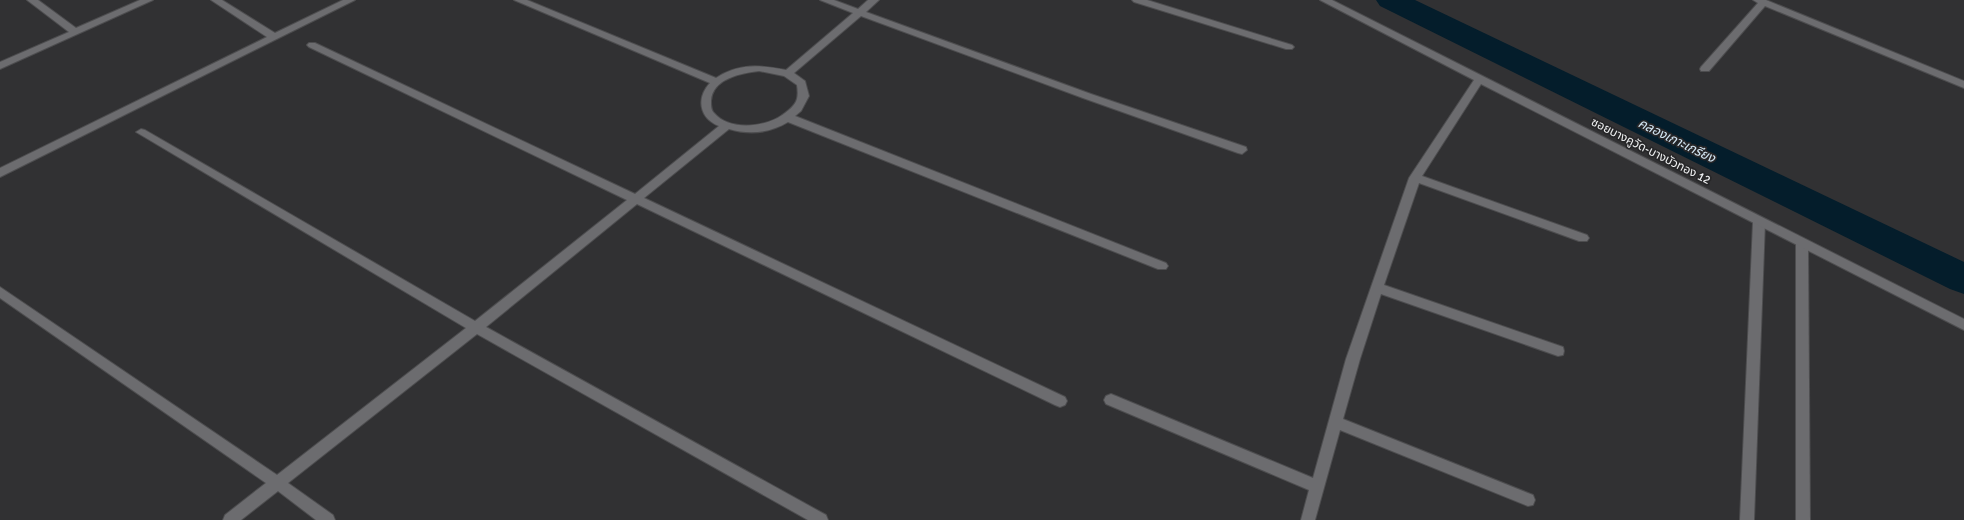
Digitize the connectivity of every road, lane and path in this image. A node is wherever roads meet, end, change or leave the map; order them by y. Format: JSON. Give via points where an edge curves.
{"nodes":[{"id":1,"x":32,"y":0,"type":"edge"},
{"id":2,"x":148,"y":0,"type":"edge"},
{"id":3,"x":216,"y":0,"type":"edge"},
{"id":4,"x":350,"y":0,"type":"edge"},
{"id":5,"x":519,"y":0,"type":"edge"},
{"id":6,"x":825,"y":0,"type":"edge"},
{"id":7,"x":874,"y":0,"type":"edge"},
{"id":8,"x":1137,"y":0,"type":"edge"},
{"id":9,"x":1326,"y":0,"type":"edge"},
{"id":10,"x":1760,"y":2,"type":"edge"},
{"id":11,"x":860,"y":13,"type":"junction"},
{"id":12,"x":75,"y":32,"type":"junction"},
{"id":13,"x":274,"y":37,"type":"junction"},
{"id":14,"x":312,"y":45,"type":"dead end"},
{"id":15,"x":1289,"y":47,"type":"dead end"},
{"id":16,"x":0,"y":66,"type":"edge"},
{"id":17,"x":1705,"y":69,"type":"dead end"},
{"id":18,"x":788,"y":73,"type":"junction"},
{"id":19,"x":1480,"y":78,"type":"junction"},
{"id":20,"x":717,"y":82,"type":"junction"},
{"id":21,"x":1964,"y":85,"type":"edge"},
{"id":22,"x":789,"y":118,"type":"junction"},
{"id":23,"x":726,"y":126,"type":"junction"},
{"id":24,"x":142,"y":132,"type":"dead end"},
{"id":25,"x":1242,"y":150,"type":"dead end"},
{"id":26,"x":0,"y":173,"type":"edge"},
{"id":27,"x":1415,"y":178,"type":"junction"},
{"id":28,"x":636,"y":199,"type":"junction"},
{"id":29,"x":1759,"y":222,"type":"junction"},
{"id":30,"x":1583,"y":238,"type":"dead end"},
{"id":31,"x":1802,"y":244,"type":"junction"},
{"id":32,"x":1162,"y":266,"type":"dead end"},
{"id":33,"x":1378,"y":288,"type":"junction"},
{"id":34,"x":0,"y":292,"type":"edge"},
{"id":35,"x":1964,"y":325,"type":"edge"},
{"id":36,"x":476,"y":328,"type":"junction"},
{"id":37,"x":1558,"y":351,"type":"dead end"},
{"id":38,"x":1110,"y":400,"type":"dead end"},
{"id":39,"x":1060,"y":401,"type":"dead end"},
{"id":40,"x":1335,"y":422,"type":"junction"},
{"id":41,"x":276,"y":482,"type":"junction"},
{"id":42,"x":1318,"y":487,"type":"junction"},
{"id":43,"x":1528,"y":500,"type":"dead end"},
{"id":44,"x":230,"y":520,"type":"edge"},
{"id":45,"x":328,"y":520,"type":"edge"},
{"id":46,"x":821,"y":520,"type":"edge"},
{"id":47,"x":1308,"y":520,"type":"edge"},
{"id":48,"x":1747,"y":520,"type":"edge"},
{"id":49,"x":1803,"y":520,"type":"edge"}],
"edges":[{"from":1,"to":12,"type":"street"},
{"from":2,"to":12,"type":"street"},
{"from":3,"to":13,"type":"street"},
{"from":4,"to":13,"type":"street"},
{"from":5,"to":20,"type":"street"},
{"from":6,"to":11,"type":"street"},
{"from":7,"to":11,"type":"street"},
{"from":8,"to":15,"type":"street"},
{"from":9,"to":19,"type":"street","name":"ซอยบางคูวัด-บางบัวทอง 12"},
{"from":10,"to":17,"type":"street"},
{"from":10,"to":21,"type":"street"},
{"from":11,"to":18,"type":"street"},
{"from":11,"to":25,"type":"street"},
{"from":12,"to":16,"type":"street"},
{"from":13,"to":26,"type":"street"},
{"from":14,"to":28,"type":"street"},
{"from":18,"to":20,"type":"street","via":[[759,68],[743,70]]},
{"from":18,"to":22,"type":"street","via":[[804,88],[804,98],[799,109]]},
{"from":19,"to":27,"type":"street"},
{"from":19,"to":29,"type":"street","name":"ซอยบางคูวัด-บางบัวทอง 12"},
{"from":20,"to":23,"type":"street","via":[[705,101],[707,111],[715,120]]},
{"from":22,"to":23,"type":"street","via":[[775,125],[759,128],[742,129]]},
{"from":22,"to":32,"type":"street"},
{"from":23,"to":28,"type":"street"},
{"from":24,"to":36,"type":"street"},
{"from":27,"to":30,"type":"street"},
{"from":27,"to":33,"type":"street"},
{"from":28,"to":36,"type":"street"},
{"from":28,"to":39,"type":"street"},
{"from":29,"to":31,"type":"street","name":"ซอยบางคูวัด-บางบัวทอง 12"},
{"from":29,"to":48,"type":"street"},
{"from":31,"to":35,"type":"street","name":"ซอยบางคูวัด-บางบัวทอง 12"},
{"from":31,"to":49,"type":"street"},
{"from":33,"to":37,"type":"street"},
{"from":33,"to":40,"type":"street","via":[[1353,359]]},
{"from":34,"to":41,"type":"street"},
{"from":36,"to":41,"type":"street"},
{"from":36,"to":46,"type":"street"},
{"from":38,"to":42,"type":"street"},
{"from":40,"to":42,"type":"street"},
{"from":40,"to":43,"type":"street"},
{"from":41,"to":44,"type":"street"},
{"from":41,"to":45,"type":"street"},
{"from":42,"to":47,"type":"street"}]}
